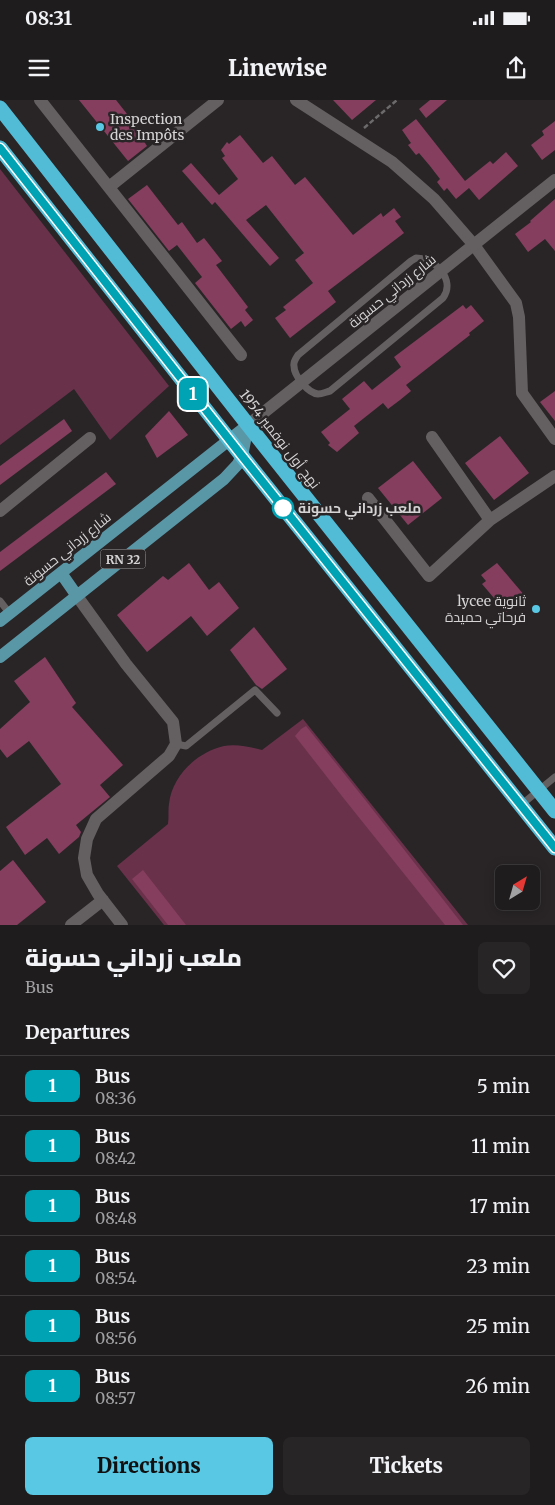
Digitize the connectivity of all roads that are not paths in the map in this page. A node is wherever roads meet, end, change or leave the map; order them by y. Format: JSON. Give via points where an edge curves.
{"nodes":[{"id":1,"x":40,"y":100,"type":"edge"},
{"id":2,"x":218,"y":100,"type":"edge"},
{"id":3,"x":296,"y":100,"type":"edge"},
{"id":4,"x":0,"y":108,"type":"edge"},
{"id":5,"x":0,"y":148,"type":"edge"},
{"id":6,"x":555,"y":180,"type":"edge"},
{"id":7,"x":109,"y":187,"type":"junction"},
{"id":8,"x":474,"y":245,"type":"junction"},
{"id":9,"x":441,"y":271,"type":"junction"},
{"id":10,"x":242,"y":355,"type":"dead end"},
{"id":11,"x":302,"y":383,"type":"junction"},
{"id":12,"x":248,"y":425,"type":"junction"},
{"id":13,"x":432,"y":437,"type":"dead end"},
{"id":14,"x":90,"y":438,"type":"dead end"},
{"id":15,"x":229,"y":439,"type":"junction"},
{"id":16,"x":555,"y":439,"type":"edge"},
{"id":17,"x":242,"y":456,"type":"junction"},
{"id":18,"x":555,"y":476,"type":"edge"},
{"id":19,"x":368,"y":498,"type":"dead end"},
{"id":20,"x":0,"y":511,"type":"edge"},
{"id":21,"x":490,"y":520,"type":"junction"},
{"id":22,"x":61,"y":572,"type":"junction"},
{"id":23,"x":77,"y":596,"type":"junction"},
{"id":24,"x":0,"y":601,"type":"edge"},
{"id":25,"x":5,"y":618,"type":"edge"},
{"id":26,"x":0,"y":657,"type":"edge"},
{"id":27,"x":277,"y":713,"type":"dead end"},
{"id":28,"x":176,"y":744,"type":"junction"},
{"id":29,"x":555,"y":777,"type":"edge"},
{"id":30,"x":539,"y":790,"type":"junction"},
{"id":31,"x":521,"y":806,"type":"junction"},
{"id":32,"x":555,"y":811,"type":"edge"},
{"id":33,"x":555,"y":848,"type":"edge"},
{"id":34,"x":103,"y":900,"type":"junction"},
{"id":35,"x":71,"y":925,"type":"edge"},
{"id":36,"x":122,"y":925,"type":"edge"}],
"edges":[{"from":1,"to":7,"type":"street"},
{"from":2,"to":7,"type":"street"},
{"from":3,"to":8,"type":"street","via":[[392,162],[434,199]]},
{"from":4,"to":12,"type":"highway","name":"نهج أول نوفمبر 1954"},
{"from":5,"to":15,"type":"highway"},
{"from":6,"to":8,"type":"street","name":"شارع زرداني حسونة"},
{"from":7,"to":10,"type":"street"},
{"from":8,"to":9,"type":"street","name":"شارع زرداني حسونة"},
{"from":8,"to":16,"type":"street","via":[[516,303],[522,393]]},
{"from":9,"to":11,"type":"street","name":"شارع زرداني حسونة"},
{"from":9,"to":11,"type":"lane","via":[[448,286],[443,298],[338,385],[318,394]]},
{"from":9,"to":11,"type":"lane","via":[[430,260],[410,260],[298,354],[294,367]]},
{"from":11,"to":12,"type":"street","name":"شارع زرداني حسونة"},
{"from":12,"to":15,"type":"main road","name":"شارع زرداني حسونة","number":"RN 32"},
{"from":12,"to":17,"type":"main road","number":"RN 32"},
{"from":12,"to":30,"type":"highway","name":"نهج أول نوفمبر 1954"},
{"from":13,"to":21,"type":"street"},
{"from":14,"to":20,"type":"street"},
{"from":15,"to":17,"type":"highway"},
{"from":15,"to":22,"type":"main road","name":"شارع زرداني حسونة","number":"RN 32"},
{"from":17,"to":23,"type":"main road","number":"RN 32","via":[[224,479]]},
{"from":17,"to":31,"type":"highway"},
{"from":18,"to":21,"type":"street"},
{"from":19,"to":21,"type":"street","via":[[429,576]]},
{"from":22,"to":23,"type":"main road"},
{"from":22,"to":25,"type":"main road","name":"شارع زرداني حسونة","number":"RN 32"},
{"from":23,"to":26,"type":"main road","number":"RN 32"},
{"from":23,"to":28,"type":"street","via":[[173,722]]},
{"from":24,"to":25,"type":"lane"},
{"from":27,"to":28,"type":"lane","via":[[255,690],[186,746]]},
{"from":28,"to":34,"type":"street","via":[[169,756],[96,819],[87,839],[84,858],[87,875]]},
{"from":29,"to":30,"type":"lane"},
{"from":30,"to":31,"type":"lane"},
{"from":30,"to":32,"type":"highway","name":"نهج أول نوفمبر 1954"},
{"from":31,"to":33,"type":"highway"},
{"from":34,"to":35,"type":"street"},
{"from":34,"to":36,"type":"street"}]}
